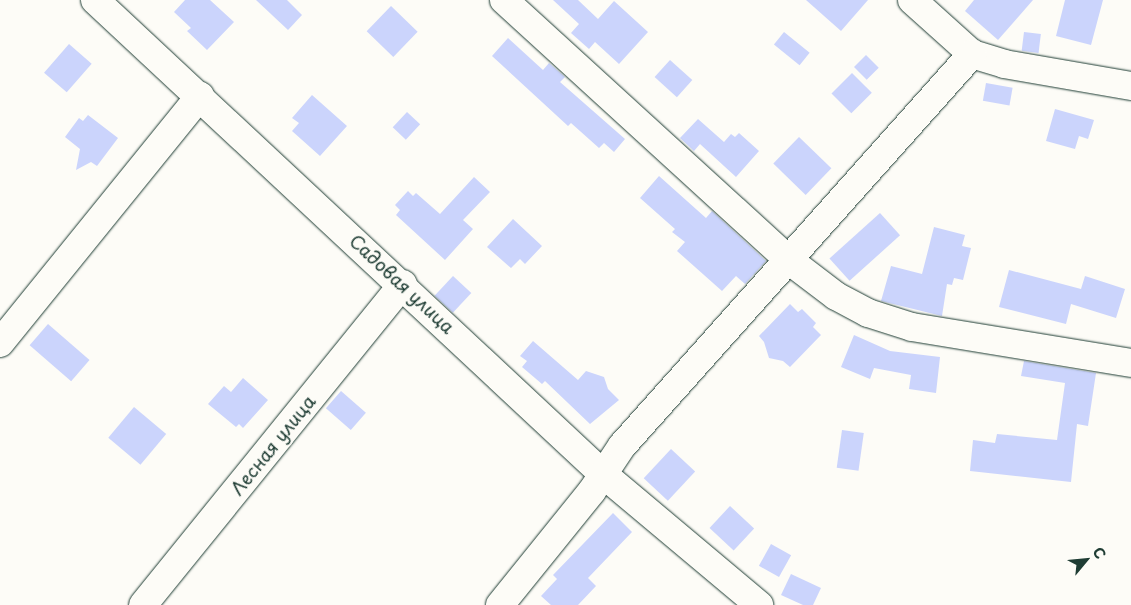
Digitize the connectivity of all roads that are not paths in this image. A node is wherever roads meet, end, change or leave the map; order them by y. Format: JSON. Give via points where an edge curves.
{"nodes":[{"id":1,"x":504,"y":0,"type":"edge"},
{"id":2,"x":912,"y":0,"type":"edge"},
{"id":3,"x":98,"y":1,"type":"edge"},
{"id":4,"x":972,"y":54,"type":"junction"},
{"id":5,"x":1131,"y":86,"type":"edge"},
{"id":6,"x":200,"y":96,"type":"junction"},
{"id":7,"x":790,"y":261,"type":"junction"},
{"id":8,"x":403,"y":284,"type":"junction"},
{"id":9,"x":0,"y":343,"type":"edge"},
{"id":10,"x":1131,"y":363,"type":"edge"},
{"id":11,"x":603,"y":474,"type":"junction"},
{"id":12,"x":143,"y":605,"type":"edge"},
{"id":13,"x":500,"y":605,"type":"edge"},
{"id":14,"x":759,"y":605,"type":"edge"}],
"edges":[{"from":1,"to":7,"type":"street"},
{"from":2,"to":4,"type":"street"},
{"from":3,"to":6,"type":"street","name":"Садовая улица"},
{"from":4,"to":5,"type":"street","via":[[1004,64]]},
{"from":4,"to":7,"type":"street"},
{"from":6,"to":8,"type":"street","name":"Садовая улица"},
{"from":6,"to":9,"type":"street"},
{"from":7,"to":10,"type":"street","via":[[836,296],[868,313],[912,327]]},
{"from":7,"to":11,"type":"street","via":[[622,446]]},
{"from":8,"to":11,"type":"street","name":"Садовая улица"},
{"from":8,"to":12,"type":"street","name":"Лесная улица"},
{"from":11,"to":13,"type":"street"},
{"from":11,"to":14,"type":"street","name":"Садовая улица"}]}
